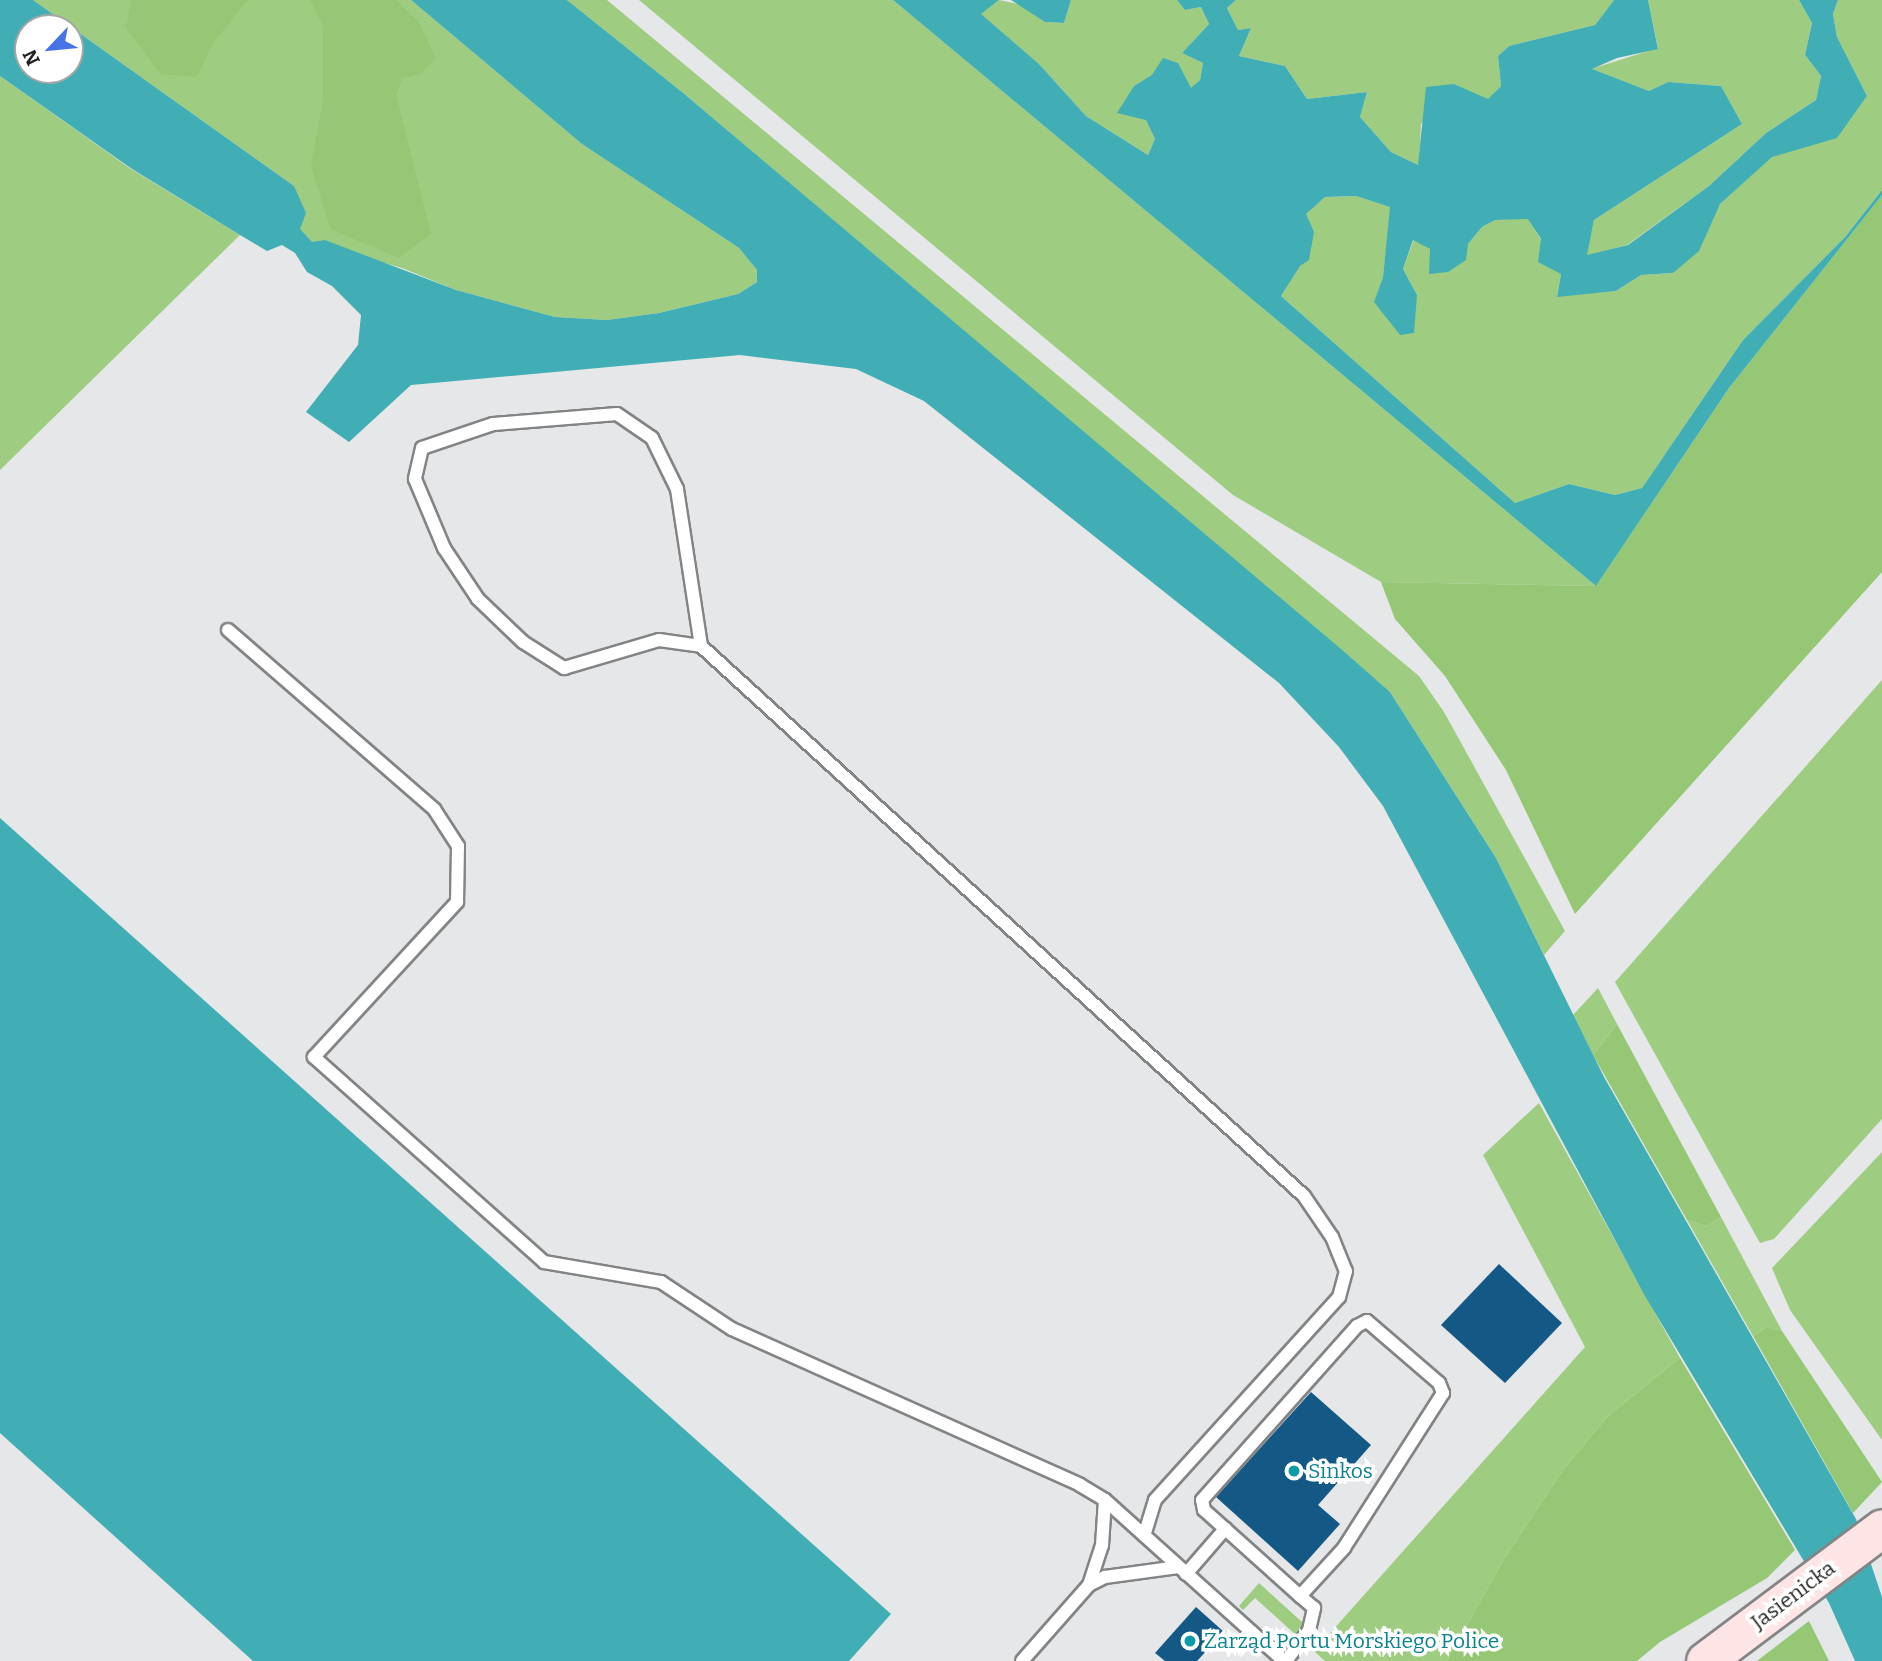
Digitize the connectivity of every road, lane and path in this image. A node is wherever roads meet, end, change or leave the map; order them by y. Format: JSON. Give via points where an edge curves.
{"nodes":[{"id":1,"x":228,"y":630,"type":"dead end"},
{"id":2,"x":701,"y":646,"type":"junction"},
{"id":3,"x":1105,"y":1500,"type":"junction"},
{"id":4,"x":1226,"y":1529,"type":"junction"},
{"id":5,"x":1880,"y":1530,"type":"edge"},
{"id":6,"x":1144,"y":1535,"type":"junction"},
{"id":7,"x":1182,"y":1570,"type":"junction"},
{"id":8,"x":1089,"y":1585,"type":"junction"},
{"id":9,"x":1300,"y":1596,"type":"junction"},
{"id":10,"x":1022,"y":1661,"type":"edge"},
{"id":11,"x":1285,"y":1661,"type":"edge"},
{"id":12,"x":1705,"y":1661,"type":"edge"}],
"edges":[{"from":1,"to":3,"type":"lane","via":[[434,809],[458,846],[457,902],[314,1058],[544,1262],[661,1282],[732,1329],[1025,1458]]},
{"from":2,"to":2,"type":"lane","via":[[659,640],[564,668],[523,642],[478,599],[444,548],[415,479],[422,448],[494,424],[617,414],[652,438],[677,489]]},
{"from":2,"to":6,"type":"lane","via":[[1304,1196],[1332,1237],[1346,1271],[1339,1297],[1155,1500]]},
{"from":3,"to":6,"type":"lane"},
{"from":3,"to":8,"type":"lane","via":[[1102,1545]]},
{"from":4,"to":7,"type":"lane"},
{"from":4,"to":9,"type":"lane"},
{"from":4,"to":9,"type":"lane","via":[[1205,1510],[1202,1500],[1357,1326],[1362,1321],[1375,1324],[1439,1383],[1443,1393],[1345,1548]]},
{"from":5,"to":12,"type":"main road","name":"Jasienicka"},
{"from":6,"to":7,"type":"lane"},
{"from":7,"to":8,"type":"lane","via":[[1105,1577]]},
{"from":7,"to":11,"type":"lane"},
{"from":8,"to":10,"type":"lane"},
{"from":9,"to":11,"type":"lane","via":[[1314,1608],[1314,1616]]}]}
